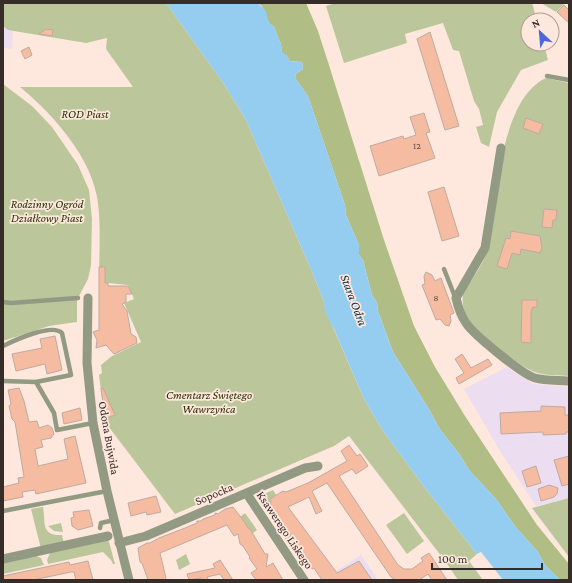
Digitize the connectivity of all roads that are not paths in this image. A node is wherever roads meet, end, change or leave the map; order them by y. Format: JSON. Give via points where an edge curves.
{"nodes":[{"id":1,"x":547,"y":76,"type":"dead end"},
{"id":2,"x":569,"y":80,"type":"edge"},
{"id":3,"x":501,"y":148,"type":"dead end"},
{"id":4,"x":444,"y":269,"type":"dead end"},
{"id":5,"x":83,"y":298,"type":"joint"},
{"id":6,"x":456,"y":298,"type":"junction"},
{"id":7,"x":3,"y":302,"type":"edge"},
{"id":8,"x":3,"y":346,"type":"edge"},
{"id":9,"x":3,"y":375,"type":"edge"},
{"id":10,"x":4,"y":381,"type":"edge"},
{"id":11,"x":569,"y":381,"type":"edge"},
{"id":12,"x":36,"y":382,"type":"junction"},
{"id":13,"x":93,"y":423,"type":"junction"},
{"id":14,"x":318,"y":466,"type":"dead end"},
{"id":15,"x":107,"y":491,"type":"junction"},
{"id":16,"x":247,"y":494,"type":"junction"},
{"id":17,"x":3,"y":511,"type":"edge"},
{"id":18,"x":114,"y":520,"type":"junction"},
{"id":19,"x":100,"y":528,"type":"dead end"},
{"id":20,"x":108,"y":536,"type":"dead end"},
{"id":21,"x":119,"y":543,"type":"junction"},
{"id":22,"x":3,"y":559,"type":"edge"},
{"id":23,"x":129,"y":580,"type":"edge"},
{"id":24,"x":304,"y":580,"type":"edge"}],
"edges":[{"from":1,"to":2,"type":"lane"},
{"from":3,"to":6,"type":"street","via":[[485,248]]},
{"from":4,"to":6,"type":"lane"},
{"from":5,"to":7,"type":"lane"},
{"from":5,"to":13,"type":"street","name":"Odona Bujwida"},
{"from":6,"to":11,"type":"street","via":[[459,311],[468,326],[500,354],[534,378]]},
{"from":8,"to":12,"type":"lane","via":[[51,328],[62,332],[71,375]]},
{"from":9,"to":10,"type":"lane"},
{"from":10,"to":12,"type":"lane"},
{"from":12,"to":13,"type":"lane","via":[[54,413],[57,430]]},
{"from":13,"to":15,"type":"street","name":"Odona Bujwida"},
{"from":14,"to":16,"type":"street","name":"Sopocka","via":[[305,468]]},
{"from":15,"to":17,"type":"lane"},
{"from":15,"to":18,"type":"street","name":"Odona Bujwida"},
{"from":16,"to":21,"type":"street","name":"Sopocka","via":[[146,536]]},
{"from":16,"to":24,"type":"street","name":"Ksawerego Liskego"},
{"from":18,"to":19,"type":"lane","via":[[101,523]]},
{"from":18,"to":21,"type":"street","name":"Odona Bujwida"},
{"from":20,"to":22,"type":"street"},
{"from":21,"to":23,"type":"street","name":"Odona Bujwida"}]}
